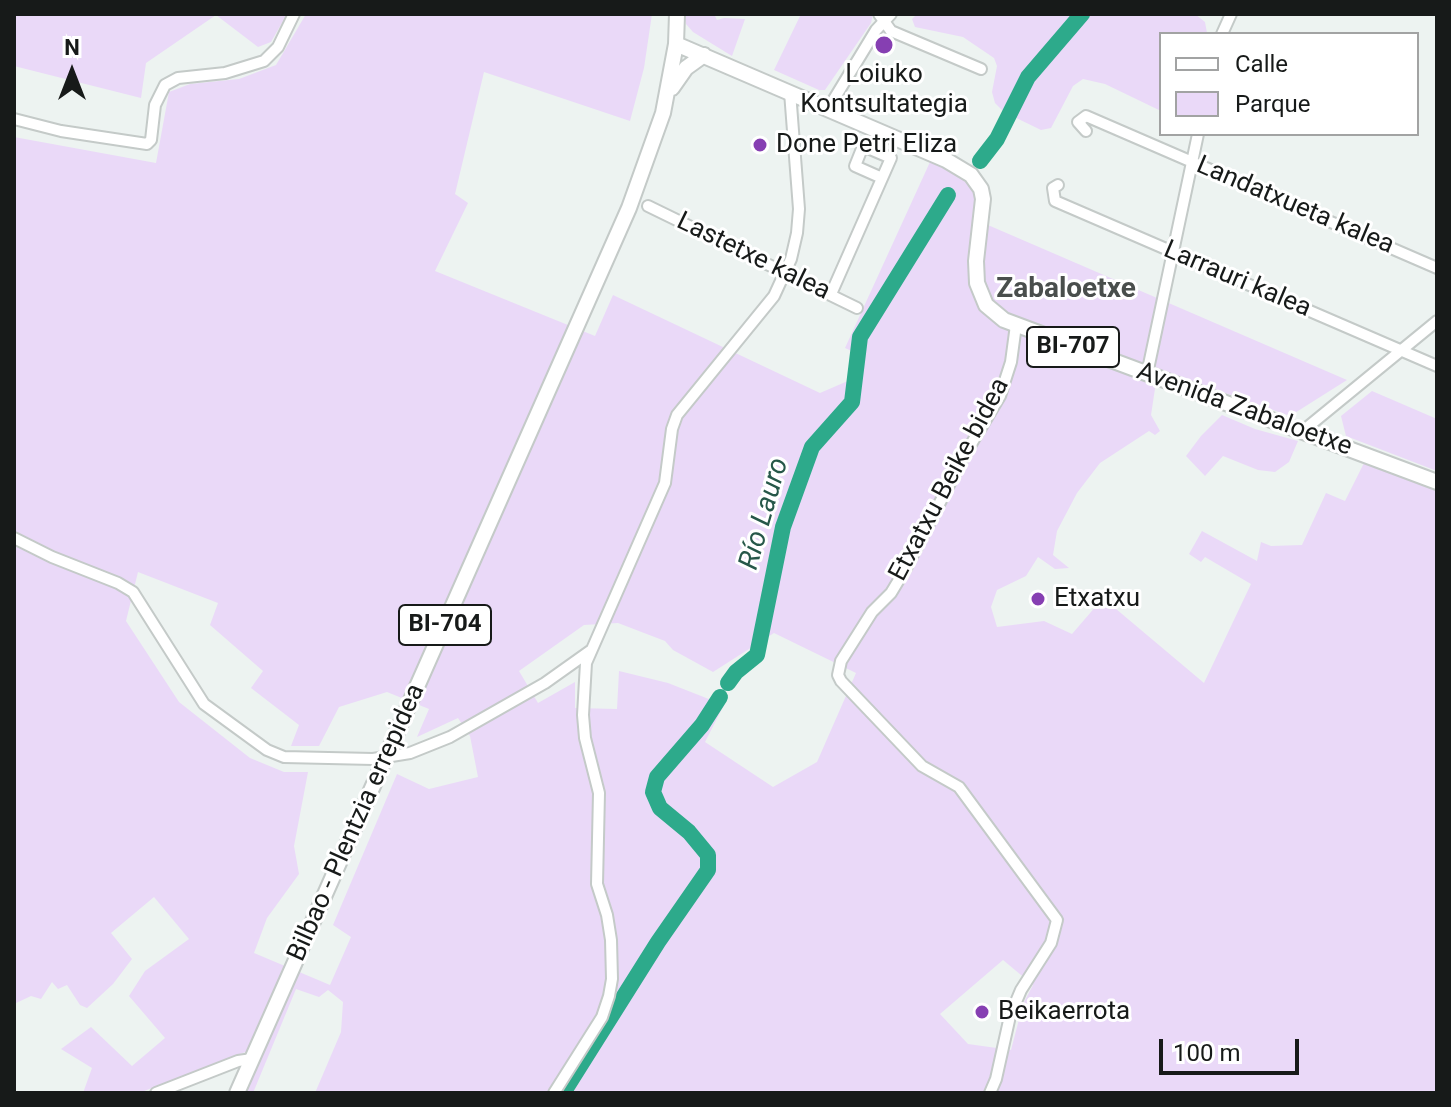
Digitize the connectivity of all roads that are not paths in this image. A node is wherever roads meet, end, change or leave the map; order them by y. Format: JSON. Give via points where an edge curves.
{"nodes":[{"id":1,"x":294,"y":14,"type":"edge"},
{"id":2,"x":677,"y":17,"type":"edge"},
{"id":3,"x":884,"y":17,"type":"edge"},
{"id":4,"x":676,"y":44,"type":"junction"},
{"id":5,"x":705,"y":56,"type":"junction"},
{"id":6,"x":981,"y":69,"type":"dead end"},
{"id":7,"x":790,"y":92,"type":"junction"},
{"id":8,"x":667,"y":95,"type":"junction"},
{"id":9,"x":828,"y":109,"type":"junction"},
{"id":10,"x":14,"y":119,"type":"edge"},
{"id":11,"x":1086,"y":131,"type":"dead end"},
{"id":12,"x":1198,"y":136,"type":"edge"},
{"id":13,"x":1192,"y":162,"type":"junction"},
{"id":14,"x":882,"y":178,"type":"dead end"},
{"id":15,"x":1058,"y":185,"type":"dead end"},
{"id":16,"x":648,"y":206,"type":"dead end"},
{"id":17,"x":1173,"y":253,"type":"junction"},
{"id":18,"x":1437,"y":268,"type":"edge"},
{"id":19,"x":785,"y":272,"type":"junction"},
{"id":20,"x":831,"y":294,"type":"junction"},
{"id":21,"x":857,"y":308,"type":"dead end"},
{"id":22,"x":1437,"y":321,"type":"edge"},
{"id":23,"x":1016,"y":325,"type":"junction"},
{"id":24,"x":1400,"y":350,"type":"junction"},
{"id":25,"x":1437,"y":366,"type":"edge"},
{"id":26,"x":1147,"y":374,"type":"junction"},
{"id":27,"x":1304,"y":430,"type":"junction"},
{"id":28,"x":1437,"y":482,"type":"edge"},
{"id":29,"x":14,"y":538,"type":"edge"},
{"id":30,"x":590,"y":651,"type":"junction"},
{"id":31,"x":387,"y":757,"type":"junction"},
{"id":32,"x":252,"y":1059,"type":"junction"},
{"id":33,"x":156,"y":1093,"type":"edge"},
{"id":34,"x":237,"y":1093,"type":"edge"},
{"id":35,"x":554,"y":1093,"type":"edge"},
{"id":36,"x":990,"y":1093,"type":"edge"}],
"edges":[{"from":1,"to":10,"type":"street","via":[[278,47],[264,61],[165,85],[147,144]]},
{"from":2,"to":4,"type":"main road"},
{"from":2,"to":5,"type":"main road"},
{"from":3,"to":6,"type":"street","via":[[891,31]]},
{"from":3,"to":9,"type":"street"},
{"from":4,"to":5,"type":"main road","number":"BI-707"},
{"from":4,"to":8,"type":"main road","number":"BI-704"},
{"from":5,"to":7,"type":"main road","number":"BI-707"},
{"from":5,"to":8,"type":"main road","via":[[686,68]]},
{"from":7,"to":9,"type":"main road","number":"BI-707"},
{"from":7,"to":19,"type":"street","via":[[799,209]]},
{"from":8,"to":31,"type":"main road","name":"Bilbao - Plentzia errepidea","number":"BI-704","via":[[616,240]]},
{"from":9,"to":23,"type":"main road","name":"Avenida Zabaloetxe","number":"BI-707","via":[[971,175],[981,189],[983,209],[977,283],[986,305]]},
{"from":11,"to":13,"type":"street","name":"Landatxueta kalea","via":[[1078,122],[1086,116]]},
{"from":12,"to":13,"type":"street"},
{"from":13,"to":17,"type":"street"},
{"from":13,"to":18,"type":"street","name":"Landatxueta kalea"},
{"from":14,"to":20,"type":"street"},
{"from":15,"to":17,"type":"street","name":"Larrauri kalea","via":[[1053,188],[1055,201]]},
{"from":16,"to":19,"type":"street","name":"Lastetxe kalea"},
{"from":17,"to":24,"type":"street","name":"Larrauri kalea"},
{"from":17,"to":26,"type":"street"},
{"from":19,"to":20,"type":"street","name":"Lastetxe kalea"},
{"from":19,"to":30,"type":"street","via":[[774,296],[677,415],[665,483]]},
{"from":20,"to":21,"type":"street","name":"Lastetxe kalea"},
{"from":22,"to":24,"type":"street"},
{"from":23,"to":26,"type":"main road","name":"Avenida Zabaloetxe","number":"BI-707"},
{"from":23,"to":36,"type":"street","name":"Etxatxu Beike bidea","via":[[1000,396],[906,568],[872,612],[841,661],[838,675],[922,766],[959,787],[1057,920],[1051,943],[1010,1016]]},
{"from":24,"to":25,"type":"street","name":"Larrauri kalea"},
{"from":24,"to":27,"type":"street"},
{"from":26,"to":27,"type":"main road","name":"Avenida Zabaloetxe","number":"BI-707"},
{"from":27,"to":28,"type":"main road","name":"Avenida Zabaloetxe","number":"BI-707"},
{"from":29,"to":31,"type":"street","via":[[133,592],[204,704],[267,750],[284,757]]},
{"from":30,"to":31,"type":"street","via":[[450,737]]},
{"from":30,"to":35,"type":"street","via":[[583,715],[599,793],[596,870],[611,940],[612,979],[602,1017]]},
{"from":31,"to":32,"type":"main road","name":"Bilbao - Plentzia errepidea","number":"BI-704"},
{"from":32,"to":33,"type":"street"},
{"from":32,"to":34,"type":"main road","name":"Bilbao - Plentzia errepidea","number":"BI-704"}]}
